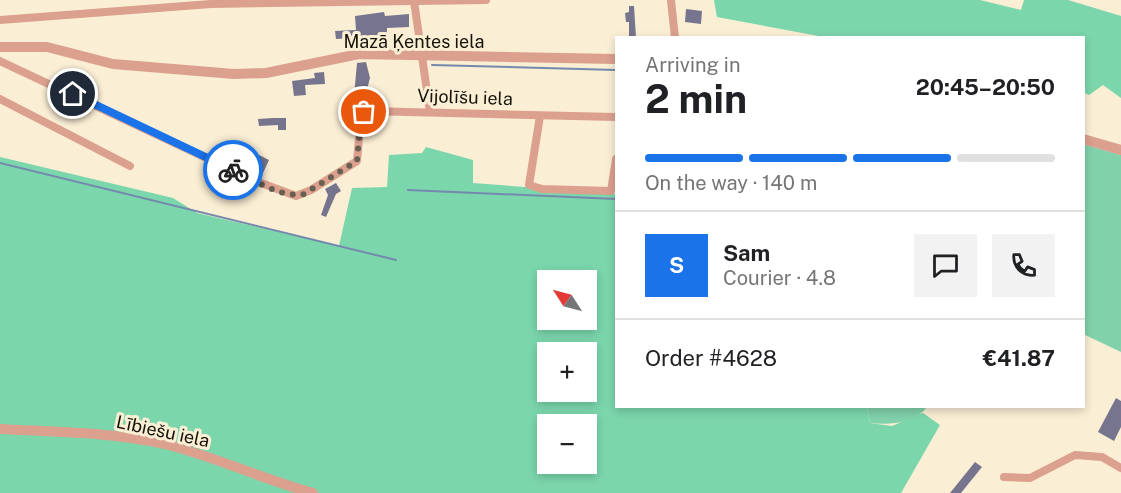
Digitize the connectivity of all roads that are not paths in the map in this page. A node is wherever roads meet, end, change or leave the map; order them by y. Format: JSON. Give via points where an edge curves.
{"nodes":[{"id":1,"x":486,"y":0,"type":"edge"},
{"id":2,"x":671,"y":0,"type":"edge"},
{"id":3,"x":414,"y":1,"type":"edge"},
{"id":4,"x":210,"y":2,"type":"edge"},
{"id":5,"x":0,"y":20,"type":"edge"},
{"id":6,"x":675,"y":36,"type":"edge"},
{"id":7,"x":0,"y":47,"type":"edge"},
{"id":8,"x":423,"y":56,"type":"junction"},
{"id":9,"x":615,"y":59,"type":"edge"},
{"id":10,"x":0,"y":61,"type":"edge"},
{"id":11,"x":0,"y":99,"type":"edge"},
{"id":12,"x":430,"y":112,"type":"junction"},
{"id":13,"x":540,"y":116,"type":"junction"},
{"id":14,"x":615,"y":117,"type":"edge"},
{"id":15,"x":1085,"y":140,"type":"edge"},
{"id":16,"x":1121,"y":150,"type":"edge"},
{"id":17,"x":615,"y":165,"type":"edge"},
{"id":18,"x":130,"y":166,"type":"dead end"},
{"id":19,"x":0,"y":429,"type":"edge"},
{"id":20,"x":1121,"y":468,"type":"edge"},
{"id":21,"x":1004,"y":477,"type":"dead end"},
{"id":22,"x":313,"y":493,"type":"edge"}],
"edges":[{"from":1,"to":3,"type":"street"},
{"from":2,"to":6,"type":"street"},
{"from":3,"to":4,"type":"street"},
{"from":3,"to":8,"type":"street"},
{"from":4,"to":5,"type":"street"},
{"from":7,"to":8,"type":"street","name":"Mazā Ķentes iela","via":[[47,47],[114,64],[224,74],[266,73],[353,54]]},
{"from":8,"to":9,"type":"street","name":"Mazā Ķentes iela"},
{"from":8,"to":12,"type":"street"},
{"from":10,"to":12,"type":"street","name":"Vijolīšu iela","via":[[253,180],[296,196],[357,161],[364,112]]},
{"from":11,"to":18,"type":"street"},
{"from":12,"to":13,"type":"street","name":"Vijolīšu iela"},
{"from":13,"to":14,"type":"street","name":"Vijolīšu iela"},
{"from":13,"to":17,"type":"street","via":[[529,185],[542,189],[611,191]]},
{"from":15,"to":16,"type":"street"},
{"from":19,"to":22,"type":"street","name":"Lībiešu iela","via":[[164,444]]},
{"from":20,"to":21,"type":"street","via":[[1102,457],[1076,455],[1030,478]]}]}
